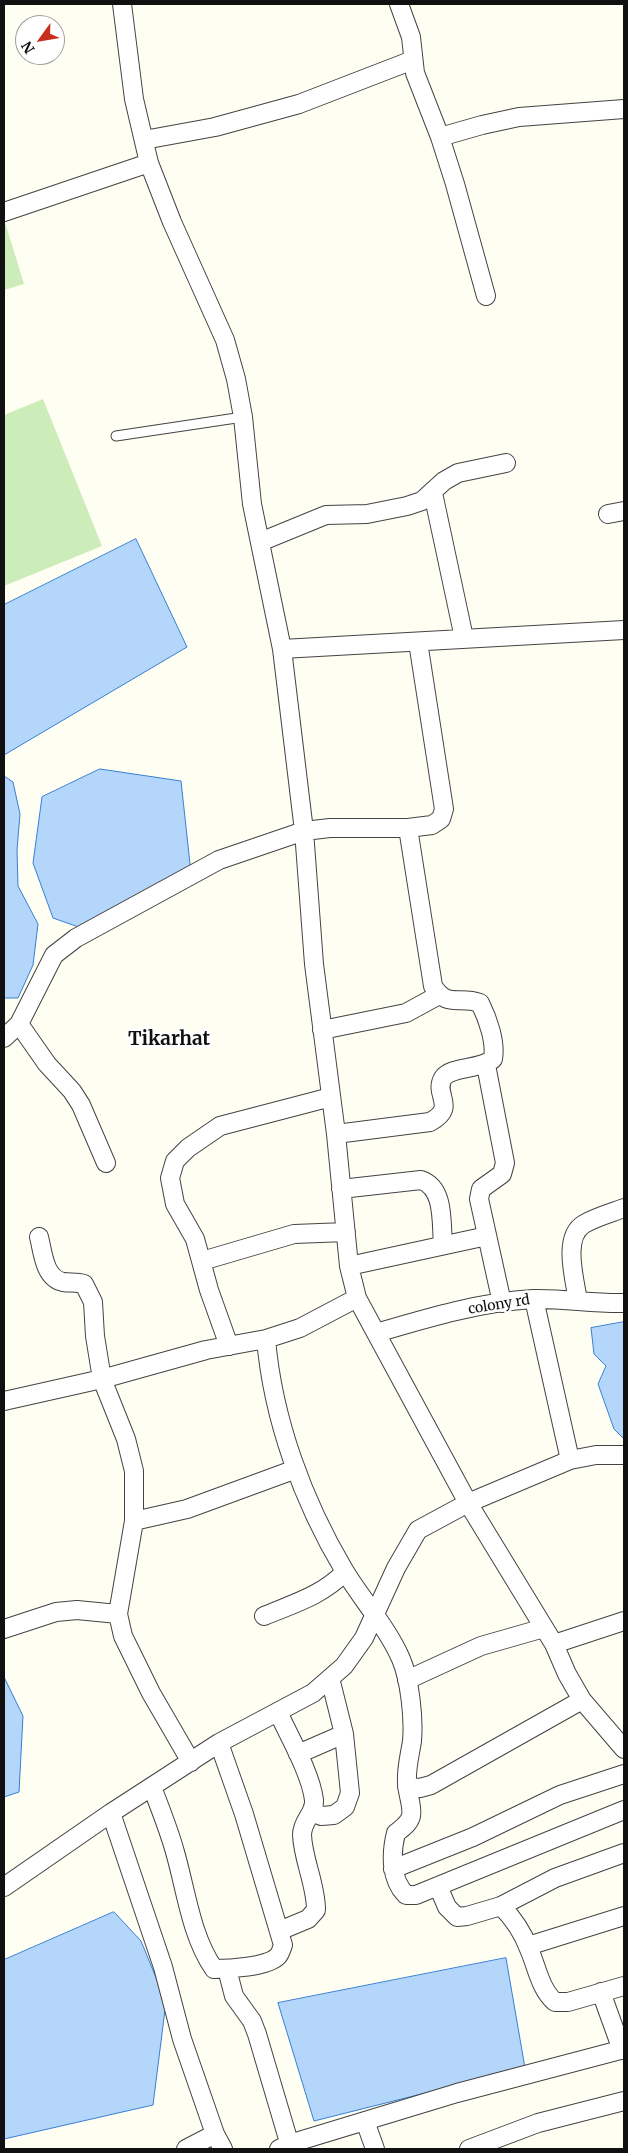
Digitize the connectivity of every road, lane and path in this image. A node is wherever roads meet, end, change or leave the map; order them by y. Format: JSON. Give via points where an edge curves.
{"nodes":[{"id":1,"x":122,"y":4,"type":"edge"},
{"id":2,"x":399,"y":4,"type":"edge"},
{"id":3,"x":413,"y":60,"type":"junction"},
{"id":4,"x":624,"y":109,"type":"edge"},
{"id":5,"x":440,"y":137,"type":"junction"},
{"id":6,"x":144,"y":140,"type":"junction"},
{"id":7,"x":149,"y":163,"type":"junction"},
{"id":8,"x":4,"y":212,"type":"edge"},
{"id":9,"x":486,"y":296,"type":"dead end"},
{"id":10,"x":243,"y":417,"type":"junction"},
{"id":11,"x":116,"y":436,"type":"dead end"},
{"id":12,"x":506,"y":462,"type":"dead end"},
{"id":13,"x":433,"y":493,"type":"junction"},
{"id":14,"x":260,"y":542,"type":"junction"},
{"id":15,"x":624,"y":630,"type":"edge"},
{"id":16,"x":464,"y":638,"type":"junction"},
{"id":17,"x":418,"y":642,"type":"junction"},
{"id":18,"x":282,"y":649,"type":"junction"},
{"id":19,"x":408,"y":828,"type":"junction"},
{"id":20,"x":304,"y":831,"type":"junction"},
{"id":21,"x":439,"y":996,"type":"junction"},
{"id":22,"x":19,"y":1024,"type":"junction"},
{"id":23,"x":322,"y":1030,"type":"junction"},
{"id":24,"x":4,"y":1038,"type":"edge"},
{"id":25,"x":486,"y":1065,"type":"junction"},
{"id":26,"x":331,"y":1097,"type":"junction"},
{"id":27,"x":336,"y":1134,"type":"junction"},
{"id":28,"x":106,"y":1163,"type":"dead end"},
{"id":29,"x":341,"y":1189,"type":"junction"},
{"id":30,"x":624,"y":1208,"type":"edge"},
{"id":31,"x":346,"y":1232,"type":"junction"},
{"id":32,"x":487,"y":1236,"type":"junction"},
{"id":33,"x":39,"y":1237,"type":"dead end"},
{"id":34,"x":443,"y":1245,"type":"junction"},
{"id":35,"x":202,"y":1261,"type":"junction"},
{"id":36,"x":349,"y":1266,"type":"junction"},
{"id":37,"x":357,"y":1298,"type":"junction"},
{"id":38,"x":534,"y":1299,"type":"junction"},
{"id":39,"x":578,"y":1301,"type":"junction"},
{"id":40,"x":502,"y":1303,"type":"junction"},
{"id":41,"x":624,"y":1303,"type":"edge"},
{"id":42,"x":376,"y":1333,"type":"junction"},
{"id":43,"x":266,"y":1339,"type":"junction"},
{"id":44,"x":229,"y":1346,"type":"junction"},
{"id":45,"x":102,"y":1380,"type":"junction"},
{"id":46,"x":4,"y":1401,"type":"edge"},
{"id":47,"x":624,"y":1455,"type":"edge"},
{"id":48,"x":570,"y":1460,"type":"junction"},
{"id":49,"x":296,"y":1469,"type":"junction"},
{"id":50,"x":468,"y":1503,"type":"junction"},
{"id":51,"x":134,"y":1521,"type":"junction"},
{"id":52,"x":345,"y":1572,"type":"junction"},
{"id":53,"x":118,"y":1614,"type":"junction"},
{"id":54,"x":375,"y":1614,"type":"junction"},
{"id":55,"x":264,"y":1616,"type":"dead end"},
{"id":56,"x":624,"y":1621,"type":"edge"},
{"id":57,"x":544,"y":1628,"type":"junction"},
{"id":58,"x":4,"y":1629,"type":"edge"},
{"id":59,"x":554,"y":1644,"type":"junction"},
{"id":60,"x":330,"y":1678,"type":"junction"},
{"id":61,"x":407,"y":1680,"type":"junction"},
{"id":62,"x":582,"y":1700,"type":"junction"},
{"id":63,"x":278,"y":1712,"type":"junction"},
{"id":64,"x":344,"y":1734,"type":"junction"},
{"id":65,"x":220,"y":1743,"type":"junction"},
{"id":66,"x":624,"y":1749,"type":"edge"},
{"id":67,"x":298,"y":1754,"type":"junction"},
{"id":68,"x":191,"y":1762,"type":"junction"},
{"id":69,"x":624,"y":1774,"type":"edge"},
{"id":70,"x":152,"y":1787,"type":"junction"},
{"id":71,"x":406,"y":1787,"type":"junction"},
{"id":72,"x":624,"y":1810,"type":"edge"},
{"id":73,"x":312,"y":1811,"type":"junction"},
{"id":74,"x":111,"y":1813,"type":"junction"},
{"id":75,"x":624,"y":1853,"type":"edge"},
{"id":76,"x":393,"y":1869,"type":"junction"},
{"id":77,"x":438,"y":1886,"type":"junction"},
{"id":78,"x":4,"y":1887,"type":"edge"},
{"id":79,"x":501,"y":1906,"type":"junction"},
{"id":80,"x":624,"y":1916,"type":"edge"},
{"id":81,"x":279,"y":1931,"type":"junction"},
{"id":82,"x":528,"y":1946,"type":"junction"},
{"id":83,"x":227,"y":1969,"type":"junction"},
{"id":84,"x":624,"y":1986,"type":"edge"},
{"id":85,"x":601,"y":1992,"type":"junction"},
{"id":86,"x":623,"y":2050,"type":"edge"},
{"id":87,"x":624,"y":2100,"type":"edge"},
{"id":88,"x":365,"y":2121,"type":"junction"},
{"id":89,"x":219,"y":2142,"type":"edge"},
{"id":90,"x":286,"y":2148,"type":"edge"},
{"id":91,"x":186,"y":2149,"type":"edge"},
{"id":92,"x":375,"y":2149,"type":"edge"},
{"id":93,"x":469,"y":2149,"type":"edge"}],
"edges":[{"from":1,"to":6,"type":"street","via":[[134,99]]},
{"from":2,"to":3,"type":"street","via":[[411,37]]},
{"from":3,"to":5,"type":"street","via":[[418,82]]},
{"from":3,"to":6,"type":"street","via":[[268,114]]},
{"from":4,"to":5,"type":"street","via":[[519,117]]},
{"from":5,"to":9,"type":"street"},
{"from":6,"to":7,"type":"street"},
{"from":7,"to":8,"type":"street"},
{"from":7,"to":10,"type":"street","via":[[225,340]]},
{"from":10,"to":11,"type":"lane"},
{"from":10,"to":14,"type":"street","via":[[252,504]]},
{"from":12,"to":13,"type":"street","via":[[458,472]]},
{"from":13,"to":14,"type":"street","via":[[422,501],[384,512],[326,515]]},
{"from":13,"to":16,"type":"street"},
{"from":14,"to":18,"type":"street"},
{"from":15,"to":16,"type":"street"},
{"from":16,"to":17,"type":"street"},
{"from":17,"to":18,"type":"street"},
{"from":17,"to":19,"type":"street","via":[[444,809],[441,819],[432,825]]},
{"from":18,"to":20,"type":"street"},
{"from":19,"to":20,"type":"street"},
{"from":19,"to":21,"type":"street","via":[[433,986]]},
{"from":20,"to":22,"type":"street","via":[[219,860],[76,938],[54,955]]},
{"from":20,"to":23,"type":"street"},
{"from":21,"to":23,"type":"street","via":[[406,1013]]},
{"from":21,"to":25,"type":"street","via":[[447,1001],[470,999],[480,1003],[486,1014],[494,1051],[493,1060]]},
{"from":22,"to":24,"type":"street"},
{"from":22,"to":28,"type":"street","via":[[81,1105]]},
{"from":23,"to":26,"type":"street"},
{"from":25,"to":27,"type":"street","via":[[444,1076],[444,1108],[440,1117],[430,1122]]},
{"from":25,"to":32,"type":"street","via":[[505,1163],[502,1174],[481,1189],[479,1199]]},
{"from":26,"to":27,"type":"street"},
{"from":26,"to":35,"type":"street","via":[[220,1126],[174,1161],[170,1178],[175,1204],[195,1239]]},
{"from":27,"to":29,"type":"street"},
{"from":29,"to":31,"type":"street"},
{"from":29,"to":34,"type":"street","via":[[421,1180],[430,1183],[438,1194]]},
{"from":30,"to":39,"type":"street","via":[[583,1225],[574,1234],[571,1246]]},
{"from":31,"to":35,"type":"street","via":[[294,1234]]},
{"from":31,"to":36,"type":"street"},
{"from":32,"to":34,"type":"street"},
{"from":32,"to":40,"type":"street"},
{"from":33,"to":45,"type":"street","via":[[46,1264],[54,1277],[63,1282],[84,1284],[93,1302]]},
{"from":34,"to":36,"type":"street"},
{"from":35,"to":44,"type":"street"},
{"from":36,"to":37,"type":"street"},
{"from":37,"to":42,"type":"street"},
{"from":37,"to":43,"type":"street","via":[[300,1328]]},
{"from":38,"to":39,"type":"street","name":"colony rd"},
{"from":38,"to":40,"type":"street","name":"colony rd"},
{"from":38,"to":48,"type":"street"},
{"from":39,"to":41,"type":"street","name":"colony rd"},
{"from":40,"to":42,"type":"street","name":"colony rd"},
{"from":42,"to":50,"type":"street"},
{"from":43,"to":44,"type":"street"},
{"from":43,"to":49,"type":"street","via":[[272,1382]]},
{"from":44,"to":45,"type":"street"},
{"from":45,"to":46,"type":"street"},
{"from":45,"to":51,"type":"street","via":[[126,1439],[134,1471]]},
{"from":47,"to":48,"type":"street","via":[[596,1455]]},
{"from":48,"to":50,"type":"street"},
{"from":49,"to":51,"type":"street","via":[[187,1509]]},
{"from":49,"to":52,"type":"street","via":[[324,1534]]},
{"from":50,"to":54,"type":"street","via":[[418,1530]]},
{"from":50,"to":57,"type":"street"},
{"from":51,"to":53,"type":"street"},
{"from":52,"to":54,"type":"street"},
{"from":52,"to":55,"type":"street","via":[[316,1595]]},
{"from":53,"to":58,"type":"street","via":[[77,1610],[56,1612]]},
{"from":53,"to":68,"type":"street","via":[[123,1636],[151,1693]]},
{"from":54,"to":60,"type":"street","via":[[359,1645],[344,1666]]},
{"from":54,"to":61,"type":"street","via":[[402,1660]]},
{"from":56,"to":59,"type":"street"},
{"from":57,"to":59,"type":"street"},
{"from":57,"to":61,"type":"street","via":[[481,1646]]},
{"from":59,"to":62,"type":"street"},
{"from":60,"to":63,"type":"street","via":[[313,1693]]},
{"from":60,"to":64,"type":"street"},
{"from":61,"to":71,"type":"street","via":[[412,1740]]},
{"from":62,"to":66,"type":"street"},
{"from":62,"to":71,"type":"street","via":[[431,1785]]},
{"from":63,"to":65,"type":"street"},
{"from":63,"to":67,"type":"street"},
{"from":64,"to":67,"type":"street"},
{"from":64,"to":73,"type":"street","via":[[350,1793],[345,1807],[334,1815],[321,1816]]},
{"from":65,"to":68,"type":"street"},
{"from":65,"to":81,"type":"street"},
{"from":67,"to":73,"type":"street","via":[[310,1785],[314,1802]]},
{"from":68,"to":70,"type":"street"},
{"from":69,"to":76,"type":"street","via":[[560,1795],[473,1837]]},
{"from":70,"to":74,"type":"street"},
{"from":70,"to":83,"type":"street","via":[[206,1958],[214,1969]]},
{"from":71,"to":76,"type":"street","via":[[411,1816],[406,1826],[396,1833]]},
{"from":72,"to":77,"type":"street"},
{"from":73,"to":81,"type":"street","via":[[304,1822],[302,1836],[316,1895],[316,1910],[308,1919]]},
{"from":74,"to":78,"type":"street"},
{"from":74,"to":89,"type":"street","via":[[163,1967],[182,2039]]},
{"from":75,"to":79,"type":"street","via":[[555,1878]]},
{"from":76,"to":77,"type":"street","via":[[399,1887],[406,1894],[416,1895]]},
{"from":77,"to":79,"type":"street","via":[[447,1907],[457,1917]]},
{"from":79,"to":82,"type":"street","via":[[512,1917]]},
{"from":80,"to":82,"type":"street"},
{"from":81,"to":83,"type":"street","via":[[283,1945],[278,1956],[266,1962]]},
{"from":82,"to":85,"type":"street","via":[[547,1995],[555,2002],[568,2002]]},
{"from":83,"to":90,"type":"street","via":[[234,1996],[257,2034]]},
{"from":84,"to":85,"type":"street"},
{"from":85,"to":86,"type":"street"},
{"from":86,"to":88,"type":"street","via":[[457,2093]]},
{"from":87,"to":93,"type":"street","via":[[538,2122]]},
{"from":88,"to":90,"type":"street"},
{"from":88,"to":92,"type":"street"},
{"from":89,"to":91,"type":"street"}]}
